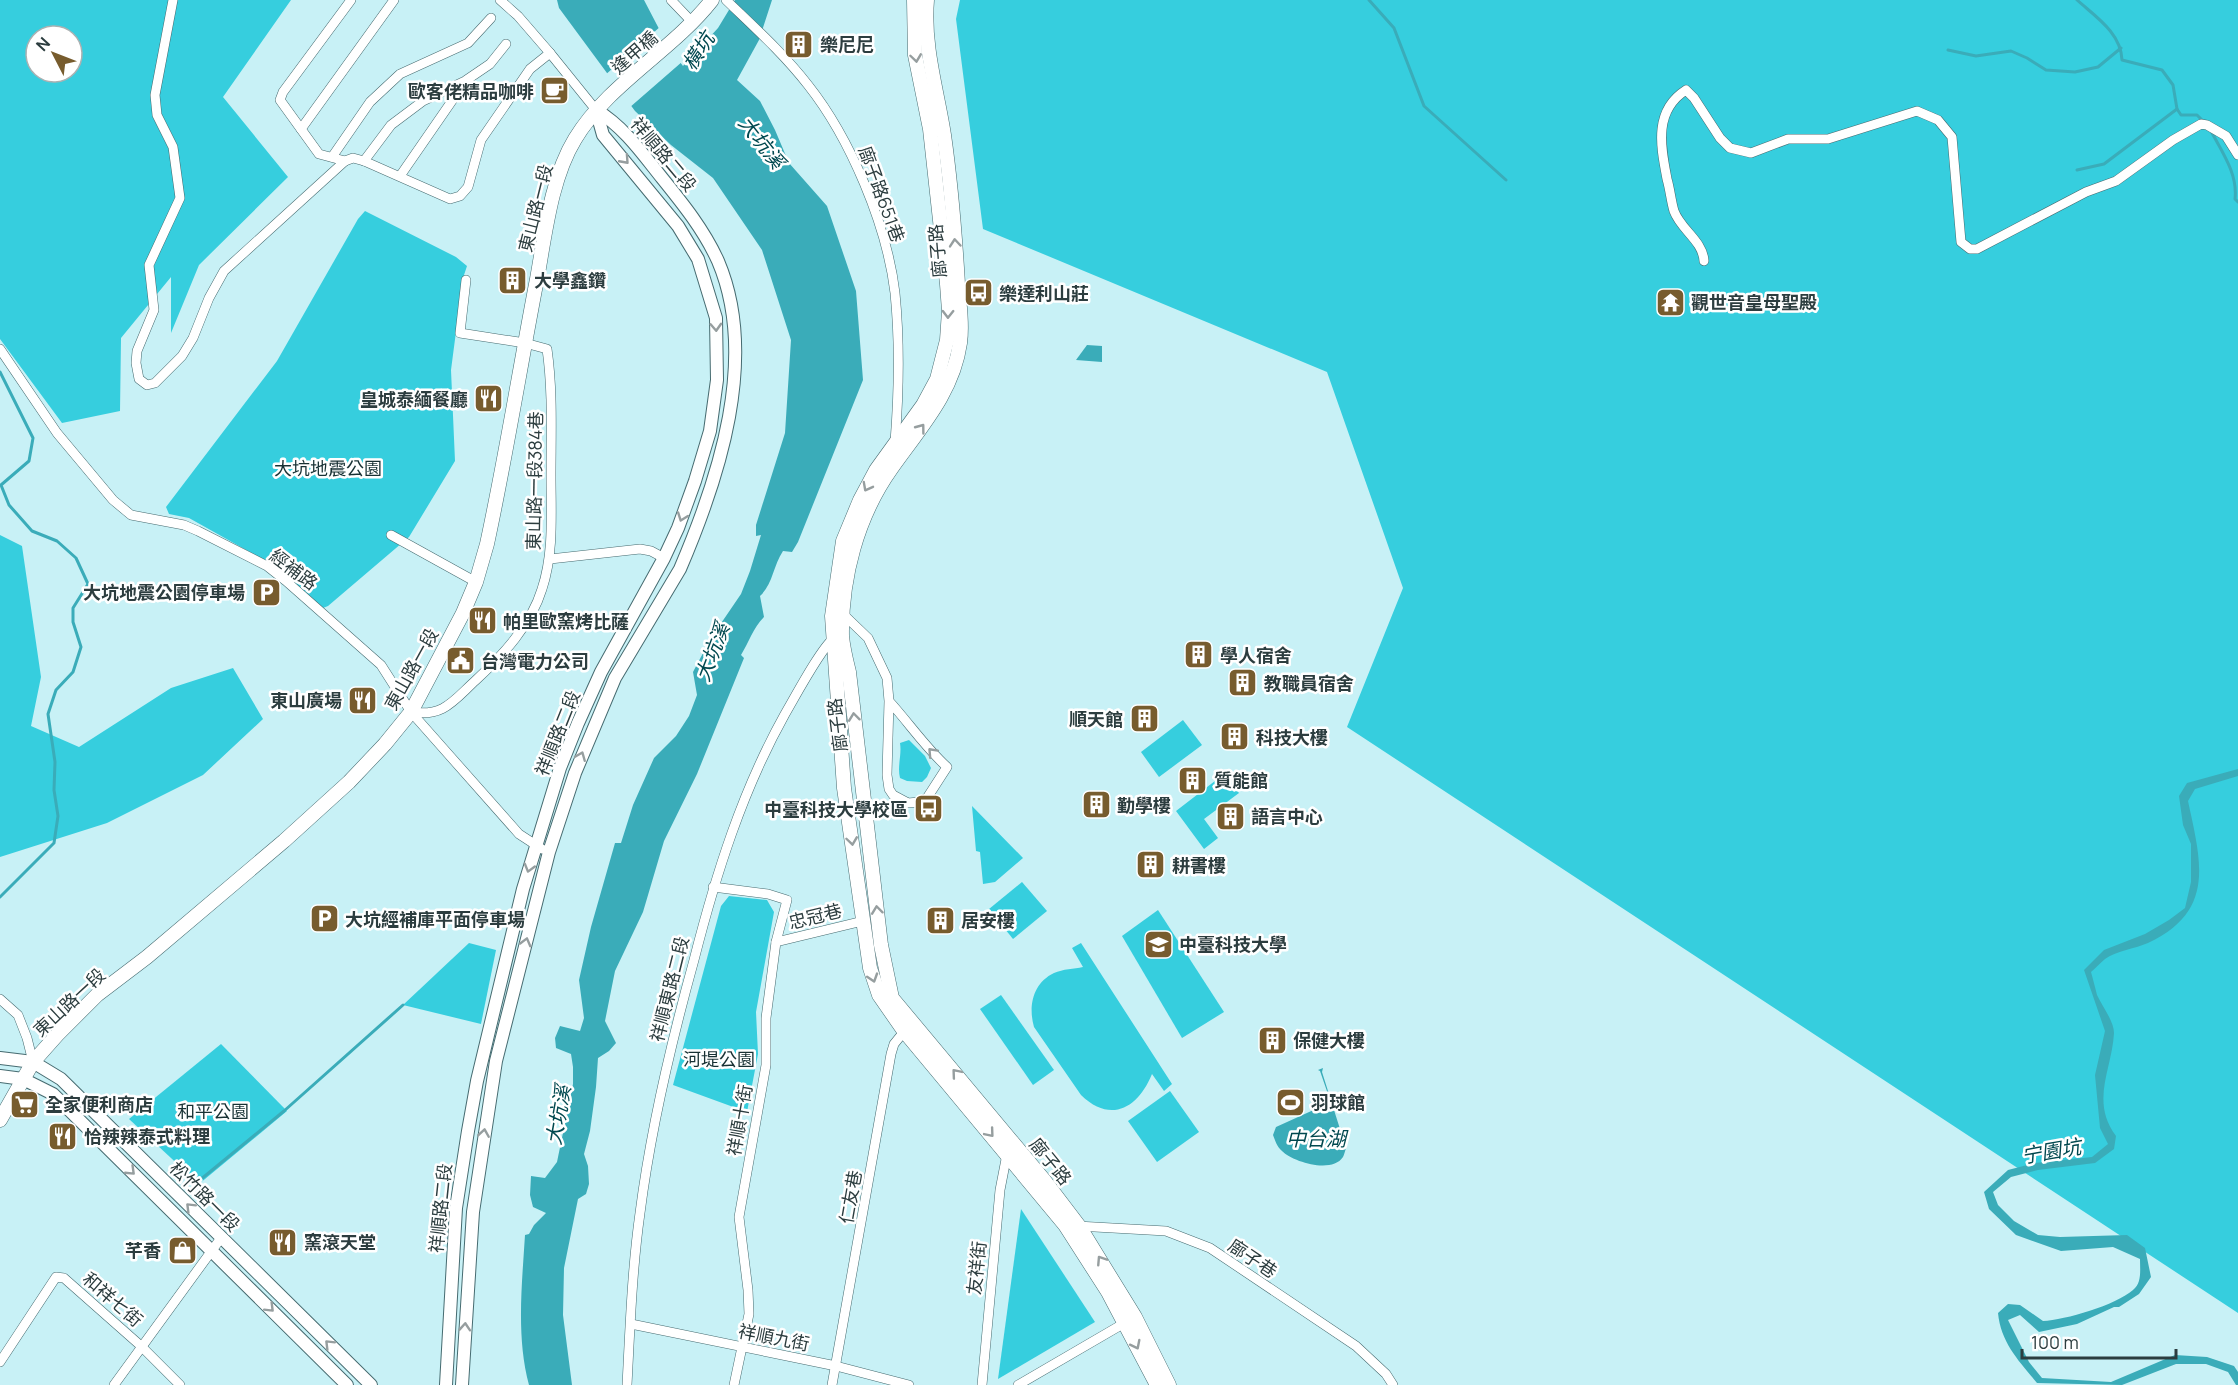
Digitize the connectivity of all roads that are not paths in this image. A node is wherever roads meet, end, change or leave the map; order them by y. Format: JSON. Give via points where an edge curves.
{"nodes":[{"id":1,"x":173,"y":0,"type":"edge"},
{"id":2,"x":351,"y":0,"type":"edge"},
{"id":3,"x":394,"y":0,"type":"edge"},
{"id":4,"x":500,"y":0,"type":"edge"},
{"id":5,"x":670,"y":0,"type":"edge"},
{"id":6,"x":712,"y":0,"type":"edge"},
{"id":7,"x":914,"y":0,"type":"edge"},
{"id":8,"x":927,"y":0,"type":"edge"},
{"id":9,"x":727,"y":1,"type":"edge"},
{"id":10,"x":491,"y":18,"type":"dead end"},
{"id":11,"x":693,"y":23,"type":"junction"},
{"id":12,"x":506,"y":44,"type":"dead end"},
{"id":13,"x":550,"y":53,"type":"junction"},
{"id":14,"x":465,"y":81,"type":"junction"},
{"id":15,"x":611,"y":95,"type":"joint"},
{"id":16,"x":596,"y":110,"type":"junction"},
{"id":17,"x":301,"y":129,"type":"junction"},
{"id":18,"x":2238,"y":155,"type":"edge"},
{"id":19,"x":332,"y":157,"type":"junction"},
{"id":20,"x":345,"y":161,"type":"junction"},
{"id":21,"x":364,"y":161,"type":"junction"},
{"id":22,"x":400,"y":176,"type":"junction"},
{"id":23,"x":1704,"y":261,"type":"dead end"},
{"id":24,"x":466,"y":280,"type":"dead end"},
{"id":25,"x":525,"y":343,"type":"junction"},
{"id":26,"x":0,"y":349,"type":"edge"},
{"id":27,"x":895,"y":442,"type":"junction"},
{"id":28,"x":391,"y":535,"type":"dead end"},
{"id":29,"x":664,"y":558,"type":"junction"},
{"id":30,"x":550,"y":559,"type":"junction"},
{"id":31,"x":476,"y":582,"type":"junction"},
{"id":32,"x":838,"y":615,"type":"junction"},
{"id":33,"x":837,"y":638,"type":"junction"},
{"id":34,"x":889,"y":701,"type":"junction"},
{"id":35,"x":411,"y":712,"type":"junction"},
{"id":36,"x":535,"y":846,"type":"junction"},
{"id":37,"x":549,"y":852,"type":"junction"},
{"id":38,"x":713,"y":888,"type":"junction"},
{"id":39,"x":863,"y":921,"type":"junction"},
{"id":40,"x":776,"y":942,"type":"junction"},
{"id":41,"x":0,"y":999,"type":"edge"},
{"id":42,"x":909,"y":1027,"type":"junction"},
{"id":43,"x":0,"y":1058,"type":"edge"},
{"id":44,"x":33,"y":1062,"type":"junction"},
{"id":45,"x":0,"y":1076,"type":"edge"},
{"id":46,"x":23,"y":1079,"type":"junction"},
{"id":47,"x":0,"y":1120,"type":"edge"},
{"id":48,"x":1007,"y":1154,"type":"junction"},
{"id":49,"x":1072,"y":1225,"type":"junction"},
{"id":50,"x":221,"y":1238,"type":"junction"},
{"id":51,"x":211,"y":1250,"type":"junction"},
{"id":52,"x":1130,"y":1320,"type":"junction"},
{"id":53,"x":631,"y":1324,"type":"junction"},
{"id":54,"x":141,"y":1346,"type":"junction"},
{"id":55,"x":741,"y":1348,"type":"junction"},
{"id":56,"x":0,"y":1362,"type":"edge"},
{"id":57,"x":836,"y":1366,"type":"junction"},
{"id":58,"x":894,"y":1383,"type":"edge"},
{"id":59,"x":114,"y":1385,"type":"edge"},
{"id":60,"x":180,"y":1385,"type":"edge"},
{"id":61,"x":347,"y":1385,"type":"edge"},
{"id":62,"x":371,"y":1385,"type":"edge"},
{"id":63,"x":446,"y":1385,"type":"edge"},
{"id":64,"x":462,"y":1385,"type":"edge"},
{"id":65,"x":627,"y":1385,"type":"edge"},
{"id":66,"x":734,"y":1385,"type":"edge"},
{"id":67,"x":832,"y":1385,"type":"edge"},
{"id":68,"x":909,"y":1385,"type":"edge"},
{"id":69,"x":982,"y":1385,"type":"edge"},
{"id":70,"x":1018,"y":1385,"type":"edge"},
{"id":71,"x":1156,"y":1385,"type":"edge"},
{"id":72,"x":1169,"y":1385,"type":"edge"},
{"id":73,"x":1393,"y":1385,"type":"edge"}],
"edges":[{"from":1,"to":20,"type":"street","via":[[155,95],[157,115],[173,147],[180,198],[149,266],[154,310],[137,351],[139,379],[147,385],[155,383],[174,366],[193,338],[224,271]]},
{"from":2,"to":17,"type":"street","via":[[283,92],[280,100]]},
{"from":3,"to":17,"type":"street"},
{"from":4,"to":13,"type":"street"},
{"from":5,"to":11,"type":"street"},
{"from":6,"to":11,"type":"main road","name":"逢甲橋"},
{"from":7,"to":27,"type":"main road","name":"廍子路","one_way":true,"via":[[915,55],[930,129],[949,311],[947,340],[937,379]]},
{"from":32,"to":8,"type":"main road","name":"廍子路","one_way":true,"via":[[859,528],[889,471],[942,398],[960,345],[962,317],[956,252],[943,134],[931,76]]},
{"from":9,"to":27,"type":"street","name":"廍子路651巷","via":[[809,85],[854,159],[884,242],[895,290],[900,354]]},
{"from":10,"to":19,"type":"street","via":[[468,43],[400,74],[370,102]]},
{"from":11,"to":15,"type":"main road","name":"逢甲橋"},
{"from":12,"to":14,"type":"street","via":[[490,64]]},
{"from":13,"to":16,"type":"street"},
{"from":13,"to":22,"type":"street","via":[[530,69],[481,140],[468,187],[460,196],[450,199]]},
{"from":14,"to":21,"type":"street","via":[[423,101],[391,125]]},
{"from":14,"to":22,"type":"street"},
{"from":15,"to":16,"type":"main road","name":"東山路一段"},
{"from":16,"to":25,"type":"main road","name":"東山路一段","via":[[575,138],[558,178]]},
{"from":16,"to":29,"type":"street","name":"祥順路二段","one_way":true,"via":[[603,135],[691,244],[716,318],[717,380],[710,431],[696,481]]},
{"from":37,"to":16,"type":"street","name":"祥順路二段","one_way":true,"via":[[574,772],[615,678],[688,550],[714,480],[733,385],[734,319],[709,242],[625,133]]},
{"from":17,"to":19,"type":"street","via":[[319,154]]},
{"from":18,"to":23,"type":"street","via":[[2226,136],[2201,124],[2116,181],[1970,249],[1961,242],[1952,137],[1938,120],[1917,111],[1828,139],[1788,139],[1750,153],[1730,148],[1686,90],[1677,95],[1665,113],[1661,149],[1674,211],[1704,250]]},
{"from":19,"to":20,"type":"street"},
{"from":20,"to":21,"type":"street"},
{"from":21,"to":22,"type":"street"},
{"from":24,"to":25,"type":"street","via":[[460,333]]},
{"from":25,"to":30,"type":"street","name":"東山路一段384巷","via":[[547,349],[550,368]]},
{"from":25,"to":31,"type":"main road","name":"東山路一段","via":[[492,524]]},
{"from":26,"to":35,"type":"street","name":"經補路","via":[[57,433],[113,500],[131,515],[184,525],[267,566],[381,665]]},
{"from":27,"to":32,"type":"main road","name":"廍子路","one_way":true,"via":[[860,500],[843,540]]},
{"from":28,"to":31,"type":"street"},
{"from":29,"to":30,"type":"street","via":[[640,549]]},
{"from":29,"to":36,"type":"street","name":"祥順路二段","via":[[578,723]]},
{"from":30,"to":35,"type":"street","name":"東山路一段384巷","via":[[542,591],[526,623],[500,658],[437,712]]},
{"from":31,"to":35,"type":"main road","name":"東山路一段"},
{"from":32,"to":33,"type":"main road","name":"廍子路"},
{"from":32,"to":34,"type":"street","via":[[868,638],[887,678]]},
{"from":33,"to":38,"type":"street","name":"祥順東路二段","via":[[795,695],[765,750],[738,811]]},
{"from":33,"to":39,"type":"main road","name":"廍子路","one_way":true,"via":[[844,788]]},
{"from":42,"to":33,"type":"main road","name":"廍子路","one_way":true,"via":[[892,998],[881,945],[849,672]]},
{"from":34,"to":34,"type":"street","one_way":true,"via":[[889,789],[902,801],[919,802],[927,798],[947,767]]},
{"from":35,"to":36,"type":"street","name":"經補路","via":[[519,834]]},
{"from":35,"to":44,"type":"main road","name":"東山路一段","via":[[341,789],[98,995]]},
{"from":36,"to":37,"type":"street","name":"經補路"},
{"from":36,"to":63,"type":"street","name":"祥順路二段","one_way":true,"via":[[468,1131],[456,1208]]},
{"from":64,"to":37,"type":"street","name":"祥順路二段","one_way":true,"via":[[473,1212],[492,1085]]},
{"from":38,"to":40,"type":"street","name":"祥順十街","via":[[787,900]]},
{"from":38,"to":53,"type":"street","name":"祥順東路二段","via":[[679,1014],[649,1149],[639,1215]]},
{"from":39,"to":40,"type":"street","name":"忠冠巷"},
{"from":39,"to":42,"type":"main road","name":"廍子路","one_way":true,"via":[[870,969],[879,995]]},
{"from":40,"to":55,"type":"street","name":"祥順十街","via":[[766,1018],[766,1065],[740,1217],[749,1314]]},
{"from":41,"to":44,"type":"street","via":[[18,1015]]},
{"from":42,"to":48,"type":"main road","name":"廍子路","one_way":true},
{"from":49,"to":42,"type":"main road","name":"廍子路","one_way":true,"via":[[1044,1180]]},
{"from":42,"to":57,"type":"street","name":"仁友巷","via":[[894,1044],[891,1054]]},
{"from":43,"to":44,"type":"street","name":"松竹路一段"},
{"from":44,"to":46,"type":"main road","name":"東山路一段"},
{"from":50,"to":44,"type":"street","name":"松竹路一段","one_way":true,"via":[[61,1079]]},
{"from":45,"to":46,"type":"street","name":"松竹路一段"},
{"from":46,"to":47,"type":"main road","name":"東山路一段"},
{"from":46,"to":51,"type":"street","name":"松竹路一段","one_way":true,"via":[[52,1094]]},
{"from":48,"to":49,"type":"main road","name":"廍子路"},
{"from":48,"to":69,"type":"street","name":"友祥街","via":[[1000,1190]]},
{"from":49,"to":52,"type":"main road","name":"廍子路","via":[[1108,1292]]},
{"from":49,"to":73,"type":"street","name":"廍子巷","via":[[1166,1231],[1210,1248],[1356,1346]]},
{"from":50,"to":51,"type":"street"},
{"from":62,"to":50,"type":"street","name":"松竹路一段","one_way":true},
{"from":51,"to":54,"type":"street"},
{"from":51,"to":61,"type":"street","name":"松竹路一段","one_way":true},
{"from":52,"to":70,"type":"street"},
{"from":52,"to":71,"type":"main road","name":"廍子路","one_way":true},
{"from":52,"to":72,"type":"main road","name":"廍子路"},
{"from":53,"to":55,"type":"street","name":"祥順九街"},
{"from":53,"to":65,"type":"street","name":"祥順東路二段"},
{"from":54,"to":56,"type":"street","name":"和祥七街","via":[[64,1278],[56,1277]]},
{"from":54,"to":59,"type":"street"},
{"from":54,"to":60,"type":"street"},
{"from":55,"to":57,"type":"street","name":"祥順九街"},
{"from":55,"to":66,"type":"street","name":"祥順十街"},
{"from":57,"to":58,"type":"street","name":"祥順九街"},
{"from":57,"to":67,"type":"street","name":"仁友巷"},
{"from":58,"to":68,"type":"street","name":"祥順九街"}]}
